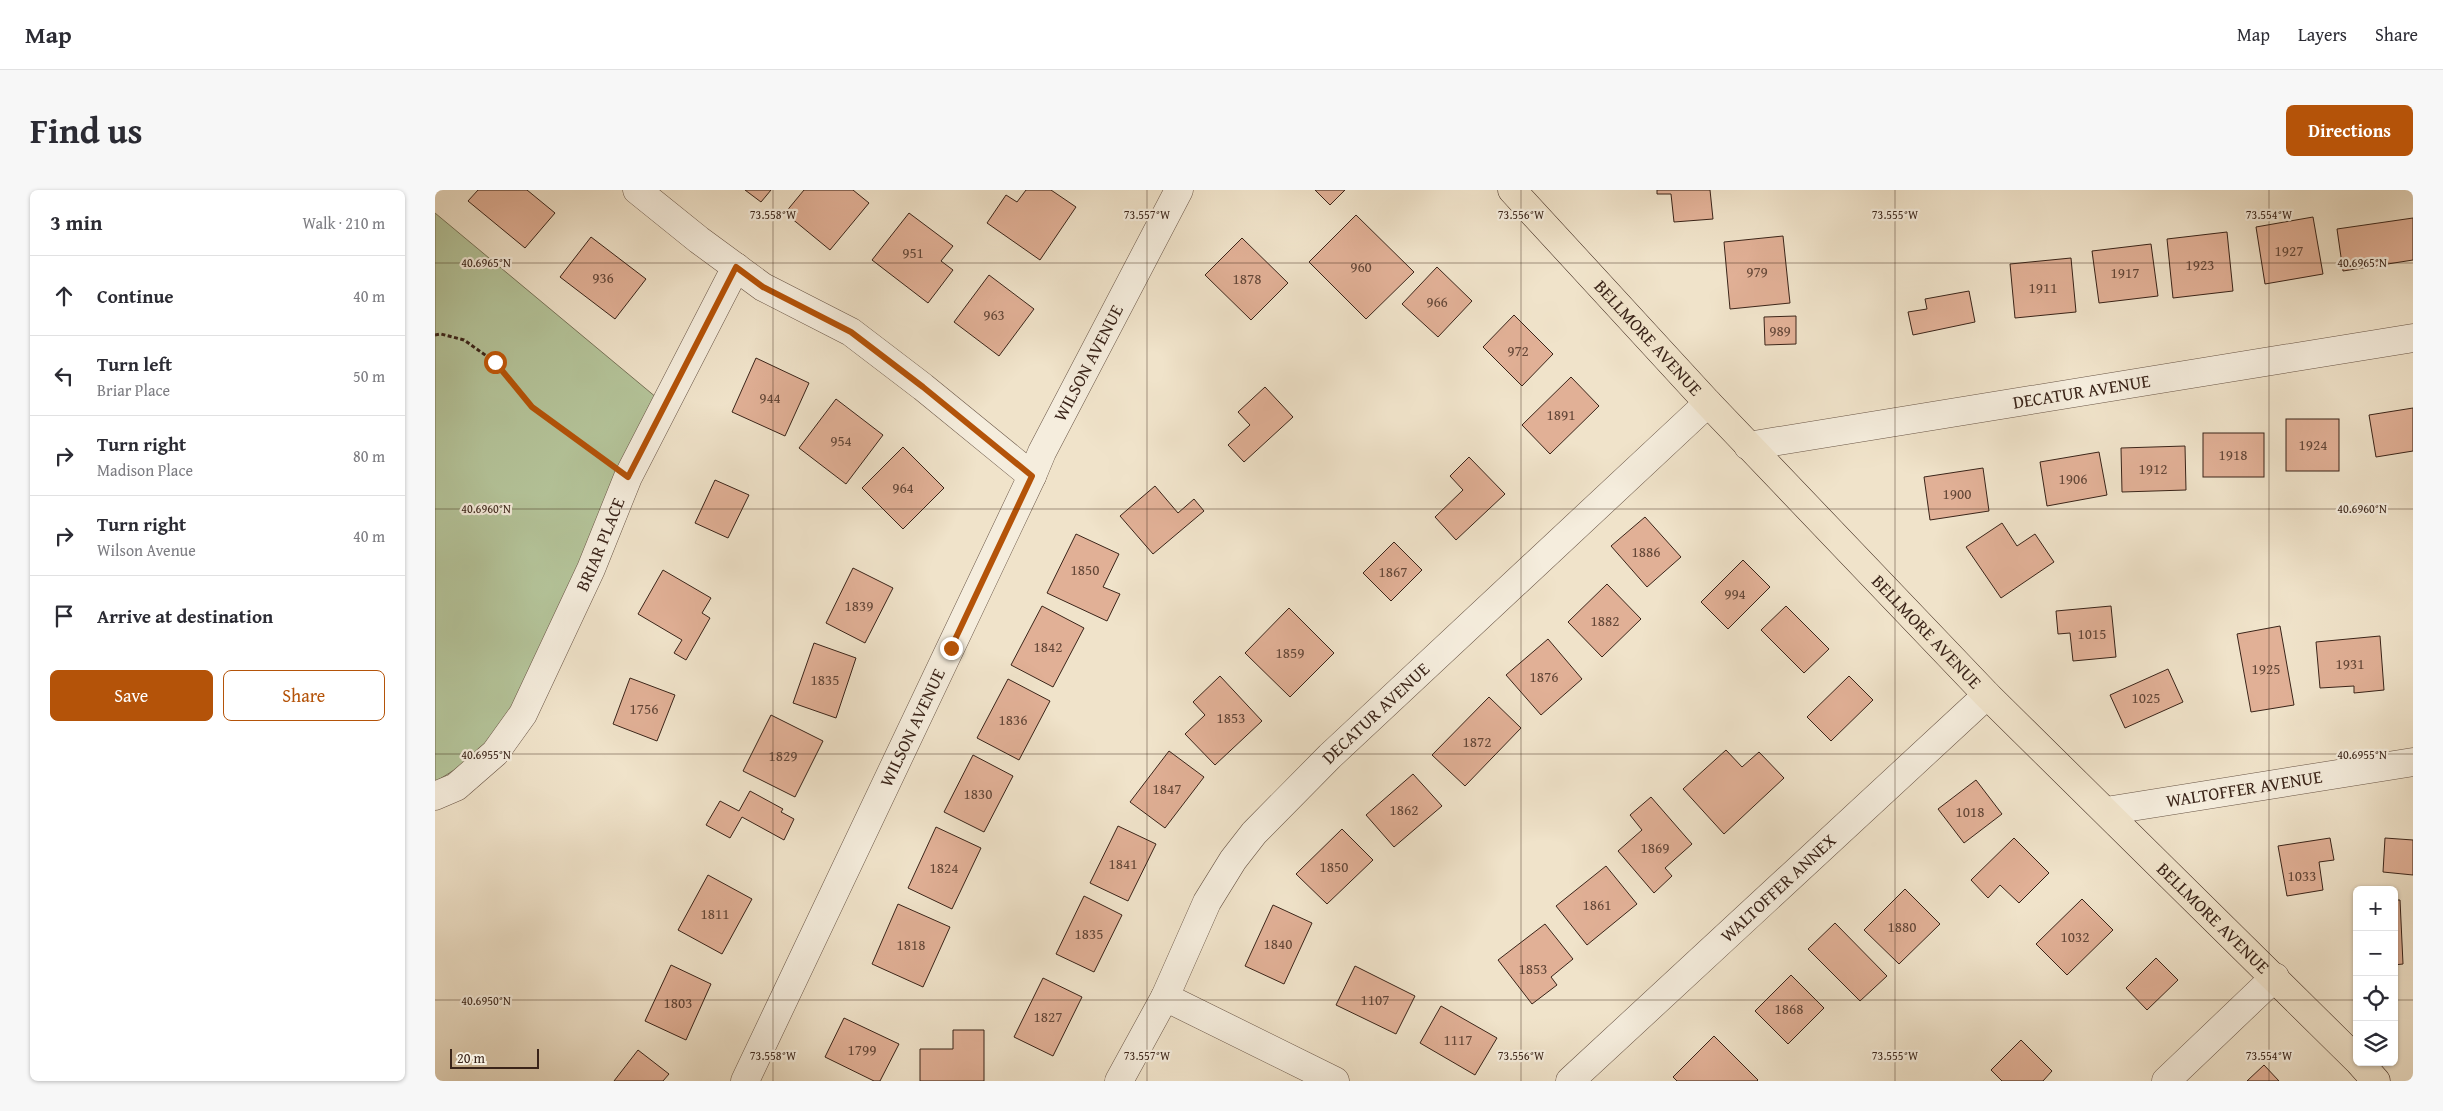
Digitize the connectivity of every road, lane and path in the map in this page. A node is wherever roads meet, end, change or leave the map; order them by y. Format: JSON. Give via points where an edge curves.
{"nodes":[{"id":1,"x":637,"y":190,"type":"edge"},
{"id":2,"x":1179,"y":190,"type":"edge"},
{"id":3,"x":1512,"y":190,"type":"edge"},
{"id":4,"x":736,"y":267,"type":"junction"},
{"id":5,"x":435,"y":334,"type":"edge"},
{"id":6,"x":2413,"y":338,"type":"edge"},
{"id":7,"x":1708,"y":404,"type":"junction"},
{"id":8,"x":1748,"y":446,"type":"junction"},
{"id":9,"x":1032,"y":476,"type":"junction"},
{"id":10,"x":628,"y":477,"type":"junction"},
{"id":11,"x":1987,"y":694,"type":"junction"},
{"id":12,"x":2413,"y":762,"type":"edge"},
{"id":13,"x":435,"y":796,"type":"edge"},
{"id":14,"x":2106,"y":811,"type":"junction"},
{"id":15,"x":2275,"y":977,"type":"junction"},
{"id":16,"x":1165,"y":997,"type":"junction"},
{"id":17,"x":2353,"y":1056,"type":"edge"},
{"id":18,"x":2362,"y":1066,"type":"edge"},
{"id":19,"x":745,"y":1081,"type":"edge"},
{"id":20,"x":1119,"y":1081,"type":"edge"},
{"id":21,"x":1335,"y":1081,"type":"edge"},
{"id":22,"x":1570,"y":1081,"type":"edge"},
{"id":23,"x":2167,"y":1081,"type":"edge"},
{"id":24,"x":2376,"y":1081,"type":"edge"}],
"edges":[{"from":1,"to":4,"type":"street"},
{"from":2,"to":9,"type":"street","name":"WILSON AVENUE"},
{"from":3,"to":7,"type":"main road","name":"BELLMORE AVENUE"},
{"from":4,"to":9,"type":"street","via":[[763,287],[851,332]]},
{"from":4,"to":10,"type":"street","name":"BRIAR PLACE"},
{"from":5,"to":10,"type":"path","via":[[464,340],[495,362],[532,407]]},
{"from":6,"to":8,"type":"street","name":"DECATUR AVENUE"},
{"from":7,"to":8,"type":"main road","name":"BELLMORE AVENUE"},
{"from":7,"to":16,"type":"street","name":"DECATUR AVENUE","via":[[1337,749],[1254,833],[1207,902]]},
{"from":8,"to":11,"type":"main road","name":"BELLMORE AVENUE"},
{"from":9,"to":19,"type":"street","name":"WILSON AVENUE"},
{"from":10,"to":13,"type":"street","name":"BRIAR PLACE","via":[[591,569],[523,714],[495,753],[456,787]]},
{"from":11,"to":14,"type":"main road","name":"BELLMORE AVENUE"},
{"from":11,"to":22,"type":"street","name":"WALTOFFER ANNEX"},
{"from":12,"to":14,"type":"street","name":"WALTOFFER AVENUE"},
{"from":14,"to":15,"type":"main road","name":"BELLMORE AVENUE"},
{"from":15,"to":17,"type":"main road","name":"BELLMORE AVENUE"},
{"from":15,"to":23,"type":"street"},
{"from":16,"to":20,"type":"street","name":"DECATUR AVENUE"},
{"from":16,"to":21,"type":"street"},
{"from":18,"to":24,"type":"main road","name":"BELLMORE AVENUE"}]}
